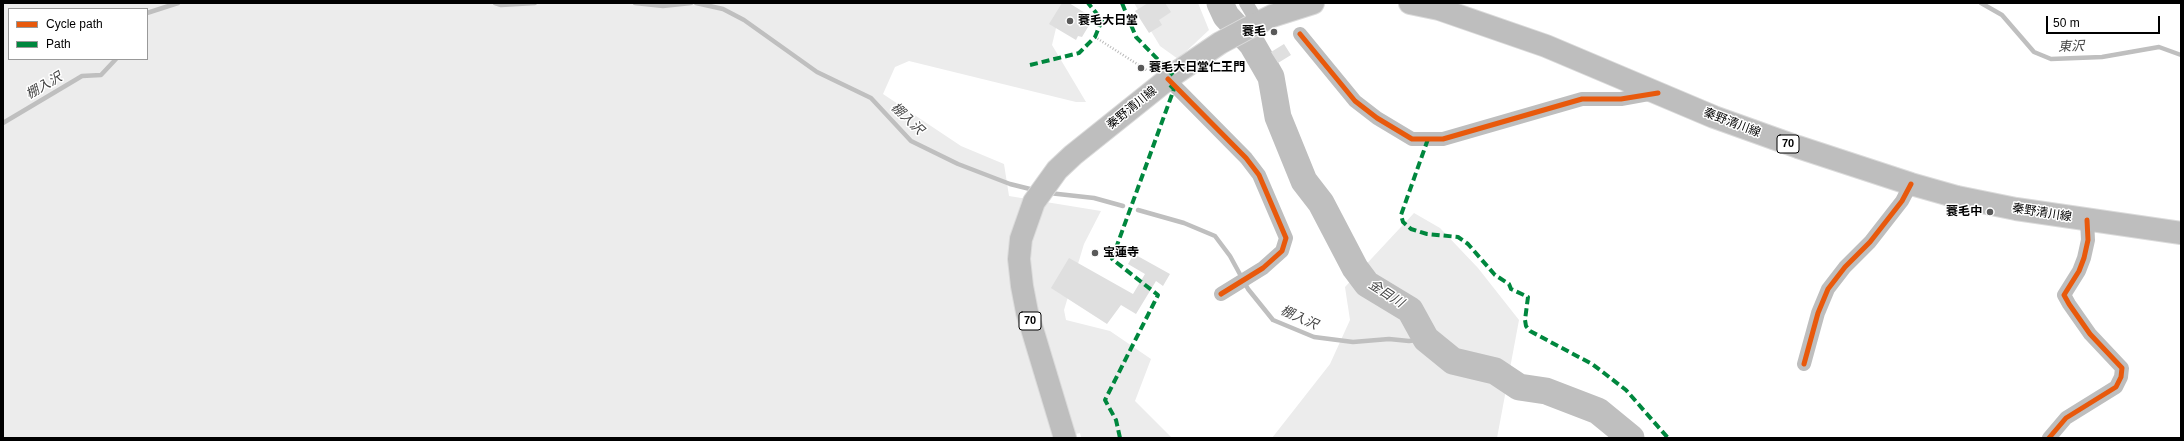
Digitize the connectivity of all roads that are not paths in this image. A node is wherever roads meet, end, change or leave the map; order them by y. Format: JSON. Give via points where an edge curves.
{"nodes":[{"id":1,"x":1246,"y":3,"type":"edge"},
{"id":2,"x":1313,"y":3,"type":"edge"},
{"id":3,"x":1410,"y":3,"type":"edge"},
{"id":4,"x":1253,"y":26,"type":"junction"},
{"id":5,"x":1300,"y":34,"type":"dead end"},
{"id":6,"x":1167,"y":80,"type":"junction"},
{"id":7,"x":1658,"y":93,"type":"junction"},
{"id":8,"x":1911,"y":184,"type":"junction"},
{"id":9,"x":2087,"y":220,"type":"junction"},
{"id":10,"x":2181,"y":233,"type":"edge"},
{"id":11,"x":1221,"y":294,"type":"dead end"},
{"id":12,"x":1804,"y":364,"type":"dead end"},
{"id":13,"x":1064,"y":438,"type":"edge"},
{"id":14,"x":2049,"y":438,"type":"edge"}],
"edges":[{"from":1,"to":4,"type":"street"},
{"from":2,"to":4,"type":"main road","name":"秦野清川線","number":"70","via":[[1285,11]]},
{"from":3,"to":7,"type":"main road","name":"秦野清川線","number":"70","via":[[1439,9],[1546,46]]},
{"from":4,"to":6,"type":"main road","name":"秦野清川線","number":"70","via":[[1220,44]]},
{"from":5,"to":7,"type":"street","via":[[1354,101],[1412,139],[1443,138],[1582,99],[1620,99]]},
{"from":6,"to":11,"type":"street","via":[[1246,158],[1259,175],[1286,238],[1282,250],[1263,268]]},
{"from":6,"to":13,"type":"main road","name":"秦野清川線","number":"70","via":[[1073,155],[1046,184],[1034,202],[1021,239],[1019,259],[1027,312]]},
{"from":7,"to":8,"type":"main road","name":"秦野清川線","number":"70","via":[[1714,117]]},
{"from":8,"to":9,"type":"main road","name":"秦野清川線","number":"70","via":[[1965,198]]},
{"from":8,"to":12,"type":"street","via":[[1902,201],[1870,242],[1828,289],[1818,313]]},
{"from":9,"to":10,"type":"main road","name":"秦野清川線","number":"70"},
{"from":9,"to":14,"type":"street","via":[[2088,240],[2084,258],[2064,295],[2090,334],[2122,368],[2121,377],[2116,387],[2066,418]]}]}
